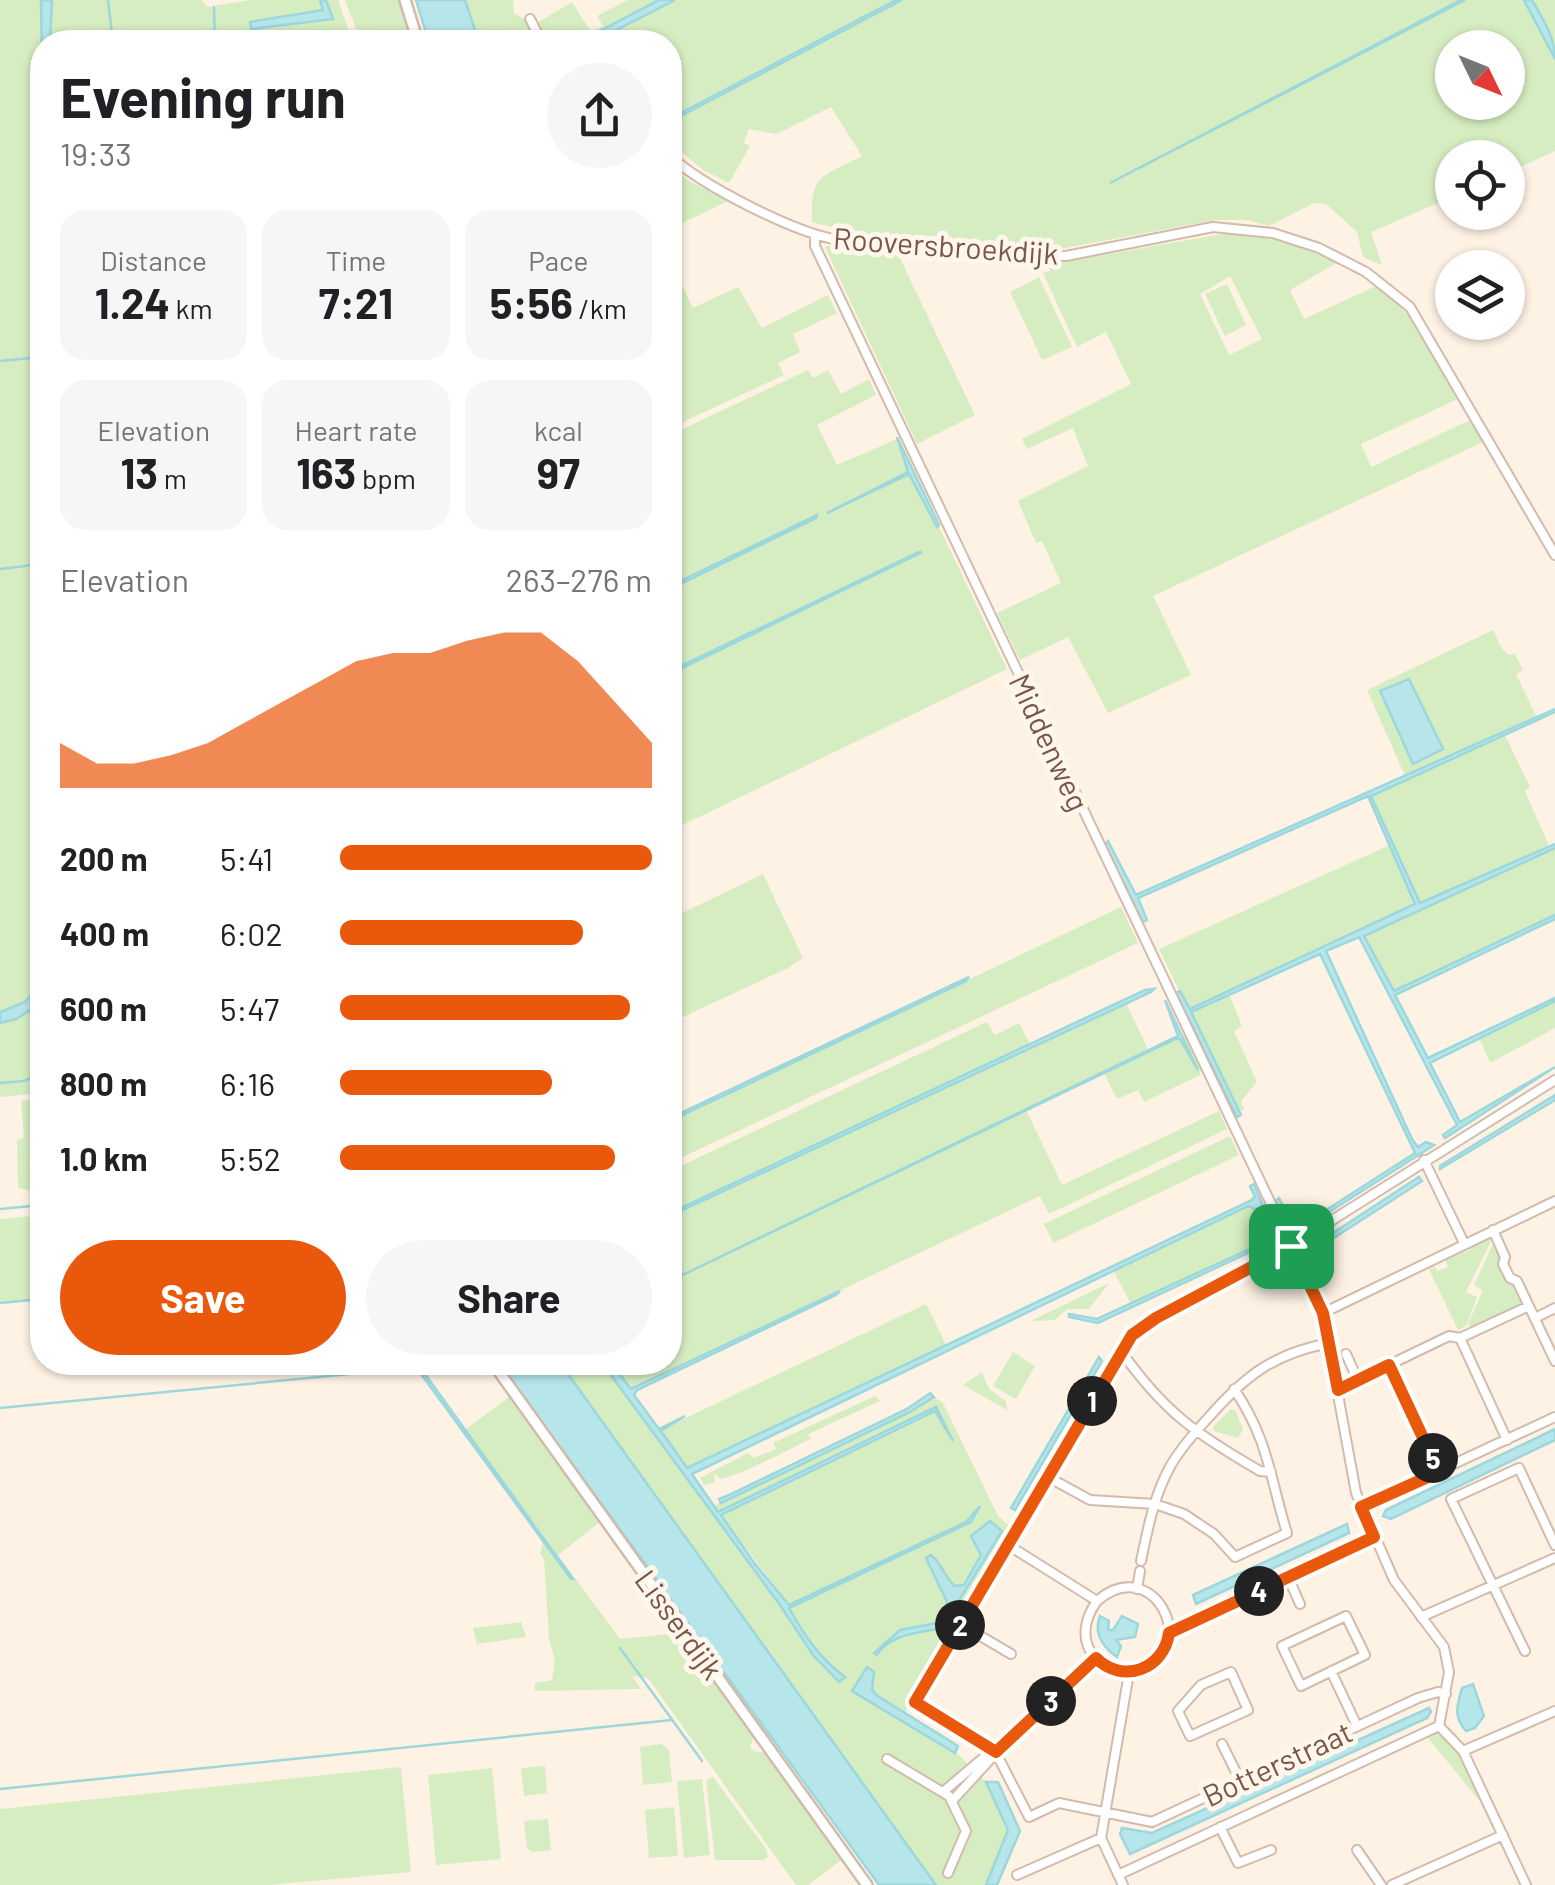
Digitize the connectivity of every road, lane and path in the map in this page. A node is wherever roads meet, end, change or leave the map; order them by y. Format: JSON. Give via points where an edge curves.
{"nodes":[{"id":1,"x":405,"y":0,"type":"edge"},
{"id":2,"x":530,"y":19,"type":"dead end"},
{"id":3,"x":414,"y":30,"type":"edge"},
{"id":4,"x":536,"y":30,"type":"edge"},
{"id":5,"x":682,"y":165,"type":"edge"},
{"id":6,"x":816,"y":235,"type":"junction"},
{"id":7,"x":1555,"y":555,"type":"edge"},
{"id":8,"x":1555,"y":1080,"type":"edge"},
{"id":9,"x":1424,"y":1160,"type":"junction"},
{"id":10,"x":1555,"y":1201,"type":"edge"},
{"id":11,"x":1493,"y":1230,"type":"junction"},
{"id":12,"x":1464,"y":1243,"type":"junction"},
{"id":13,"x":1291,"y":1246,"type":"junction"},
{"id":14,"x":1529,"y":1306,"type":"junction"},
{"id":15,"x":1555,"y":1308,"type":"edge"},
{"id":16,"x":1323,"y":1313,"type":"junction"},
{"id":17,"x":1535,"y":1318,"type":"junction"},
{"id":18,"x":1460,"y":1338,"type":"junction"},
{"id":19,"x":1330,"y":1343,"type":"junction"},
{"id":20,"x":1120,"y":1351,"type":"junction"},
{"id":21,"x":1346,"y":1354,"type":"dead end"},
{"id":22,"x":1555,"y":1361,"type":"edge"},
{"id":23,"x":1389,"y":1365,"type":"junction"},
{"id":24,"x":501,"y":1375,"type":"edge"},
{"id":25,"x":1358,"y":1380,"type":"junction"},
{"id":26,"x":1234,"y":1390,"type":"junction"},
{"id":27,"x":1338,"y":1390,"type":"junction"},
{"id":28,"x":1555,"y":1417,"type":"edge"},
{"id":29,"x":1195,"y":1432,"type":"junction"},
{"id":30,"x":1507,"y":1440,"type":"junction"},
{"id":31,"x":1271,"y":1472,"type":"junction"},
{"id":32,"x":1439,"y":1472,"type":"junction"},
{"id":33,"x":1048,"y":1477,"type":"junction"},
{"id":34,"x":1155,"y":1504,"type":"junction"},
{"id":35,"x":1361,"y":1507,"type":"junction"},
{"id":36,"x":1374,"y":1537,"type":"junction"},
{"id":37,"x":1008,"y":1545,"type":"junction"},
{"id":38,"x":1555,"y":1545,"type":"edge"},
{"id":39,"x":1555,"y":1558,"type":"edge"},
{"id":40,"x":1288,"y":1577,"type":"junction"},
{"id":41,"x":1494,"y":1586,"type":"junction"},
{"id":42,"x":1137,"y":1589,"type":"junction"},
{"id":43,"x":1097,"y":1601,"type":"junction"},
{"id":44,"x":1300,"y":1604,"type":"dead end"},
{"id":45,"x":1422,"y":1618,"type":"junction"},
{"id":46,"x":960,"y":1624,"type":"junction"},
{"id":47,"x":1169,"y":1633,"type":"junction"},
{"id":48,"x":1525,"y":1650,"type":"dead end"},
{"id":49,"x":1010,"y":1654,"type":"dead end"},
{"id":50,"x":1096,"y":1658,"type":"junction"},
{"id":51,"x":1332,"y":1671,"type":"junction"},
{"id":52,"x":1129,"y":1673,"type":"junction"},
{"id":53,"x":1446,"y":1694,"type":"junction"},
{"id":54,"x":1555,"y":1711,"type":"edge"},
{"id":55,"x":1357,"y":1726,"type":"junction"},
{"id":56,"x":1439,"y":1726,"type":"junction"},
{"id":57,"x":1215,"y":1729,"type":"joint"},
{"id":58,"x":1222,"y":1744,"type":"dead end"},
{"id":59,"x":996,"y":1752,"type":"junction"},
{"id":60,"x":1463,"y":1752,"type":"junction"},
{"id":61,"x":887,"y":1760,"type":"dead end"},
{"id":62,"x":1240,"y":1780,"type":"junction"},
{"id":63,"x":943,"y":1792,"type":"junction"},
{"id":64,"x":952,"y":1801,"type":"junction"},
{"id":65,"x":1107,"y":1813,"type":"junction"},
{"id":66,"x":1220,"y":1828,"type":"junction"},
{"id":67,"x":1503,"y":1836,"type":"junction"},
{"id":68,"x":1101,"y":1838,"type":"junction"},
{"id":69,"x":1271,"y":1850,"type":"dead end"},
{"id":70,"x":1357,"y":1850,"type":"dead end"},
{"id":71,"x":948,"y":1873,"type":"dead end"},
{"id":72,"x":1017,"y":1875,"type":"dead end"},
{"id":73,"x":1121,"y":1880,"type":"edge"},
{"id":74,"x":867,"y":1885,"type":"edge"},
{"id":75,"x":1381,"y":1885,"type":"edge"},
{"id":76,"x":1392,"y":1885,"type":"edge"},
{"id":77,"x":1526,"y":1885,"type":"edge"}],
"edges":[{"from":1,"to":3,"type":"street"},
{"from":2,"to":4,"type":"street"},
{"from":5,"to":6,"type":"street","name":"Rooversbroekdijk"},
{"from":6,"to":7,"type":"street","name":"Rooversbroekdijk","via":[[1044,257],[1213,227],[1274,233],[1319,248],[1410,306]]},
{"from":6,"to":13,"type":"street","name":"Middenweg","via":[[815,246]]},
{"from":8,"to":9,"type":"street"},
{"from":9,"to":12,"type":"street"},
{"from":9,"to":13,"type":"street"},
{"from":10,"to":11,"type":"street"},
{"from":11,"to":12,"type":"street"},
{"from":11,"to":14,"type":"street","via":[[1503,1264]]},
{"from":12,"to":16,"type":"street"},
{"from":13,"to":16,"type":"street"},
{"from":13,"to":20,"type":"street","via":[[1143,1326]]},
{"from":14,"to":17,"type":"street"},
{"from":14,"to":18,"type":"street"},
{"from":15,"to":17,"type":"street"},
{"from":16,"to":19,"type":"street"},
{"from":17,"to":22,"type":"street"},
{"from":18,"to":23,"type":"street","via":[[1449,1336]]},
{"from":18,"to":30,"type":"street"},
{"from":19,"to":26,"type":"street","via":[[1291,1352]]},
{"from":19,"to":27,"type":"street"},
{"from":20,"to":29,"type":"street"},
{"from":20,"to":33,"type":"street"},
{"from":21,"to":25,"type":"street"},
{"from":23,"to":25,"type":"street"},
{"from":23,"to":32,"type":"street"},
{"from":24,"to":74,"type":"street","name":"Lisserdijk"},
{"from":25,"to":27,"type":"street"},
{"from":26,"to":29,"type":"street"},
{"from":26,"to":31,"type":"street","via":[[1258,1429]]},
{"from":27,"to":35,"type":"street"},
{"from":28,"to":30,"type":"street"},
{"from":29,"to":31,"type":"street"},
{"from":29,"to":34,"type":"street"},
{"from":30,"to":32,"type":"street"},
{"from":31,"to":34,"type":"street","via":[[1286,1533],[1235,1557],[1196,1521]]},
{"from":32,"to":35,"type":"street"},
{"from":33,"to":34,"type":"street","via":[[1090,1500]]},
{"from":33,"to":37,"type":"street"},
{"from":34,"to":42,"type":"street"},
{"from":35,"to":36,"type":"street"},
{"from":36,"to":40,"type":"street"},
{"from":36,"to":45,"type":"street"},
{"from":37,"to":43,"type":"street"},
{"from":37,"to":46,"type":"street"},
{"from":38,"to":41,"type":"street","via":[[1520,1468],[1452,1499]]},
{"from":39,"to":41,"type":"street"},
{"from":40,"to":44,"type":"street"},
{"from":40,"to":47,"type":"street"},
{"from":41,"to":45,"type":"street"},
{"from":41,"to":48,"type":"street"},
{"from":42,"to":43,"type":"street","via":[[1111,1590]]},
{"from":42,"to":47,"type":"street","via":[[1164,1608]]},
{"from":43,"to":50,"type":"street","via":[[1084,1628]]},
{"from":45,"to":53,"type":"street","via":[[1444,1647]]},
{"from":46,"to":49,"type":"street"},
{"from":46,"to":59,"type":"street","via":[[915,1702]]},
{"from":47,"to":52,"type":"street","via":[[1152,1665]]},
{"from":50,"to":52,"type":"street"},
{"from":50,"to":59,"type":"street"},
{"from":51,"to":51,"type":"street","via":[[1365,1655],[1346,1616],[1282,1646],[1301,1686]]},
{"from":51,"to":55,"type":"street"},
{"from":52,"to":65,"type":"street"},
{"from":53,"to":55,"type":"street","name":"Botterstraat","via":[[1418,1698]]},
{"from":53,"to":56,"type":"street"},
{"from":54,"to":60,"type":"street"},
{"from":55,"to":62,"type":"street","name":"Botterstraat"},
{"from":56,"to":60,"type":"street"},
{"from":56,"to":66,"type":"street"},
{"from":57,"to":57,"type":"street","via":[[1248,1710],[1230,1672],[1202,1685],[1178,1711],[1190,1736]]},
{"from":58,"to":62,"type":"street"},
{"from":59,"to":63,"type":"street"},
{"from":59,"to":64,"type":"street"},
{"from":59,"to":65,"type":"street","name":"Botterstraat","via":[[1028,1817],[1059,1803]]},
{"from":60,"to":67,"type":"street"},
{"from":61,"to":63,"type":"street"},
{"from":62,"to":65,"type":"street","name":"Botterstraat","via":[[1152,1822]]},
{"from":63,"to":64,"type":"street"},
{"from":64,"to":71,"type":"street","via":[[966,1831]]},
{"from":65,"to":68,"type":"street"},
{"from":66,"to":69,"type":"street","via":[[1238,1862]]},
{"from":66,"to":73,"type":"street"},
{"from":67,"to":76,"type":"street"},
{"from":67,"to":77,"type":"street"},
{"from":68,"to":72,"type":"street"},
{"from":68,"to":73,"type":"street"},
{"from":70,"to":75,"type":"street"}]}
